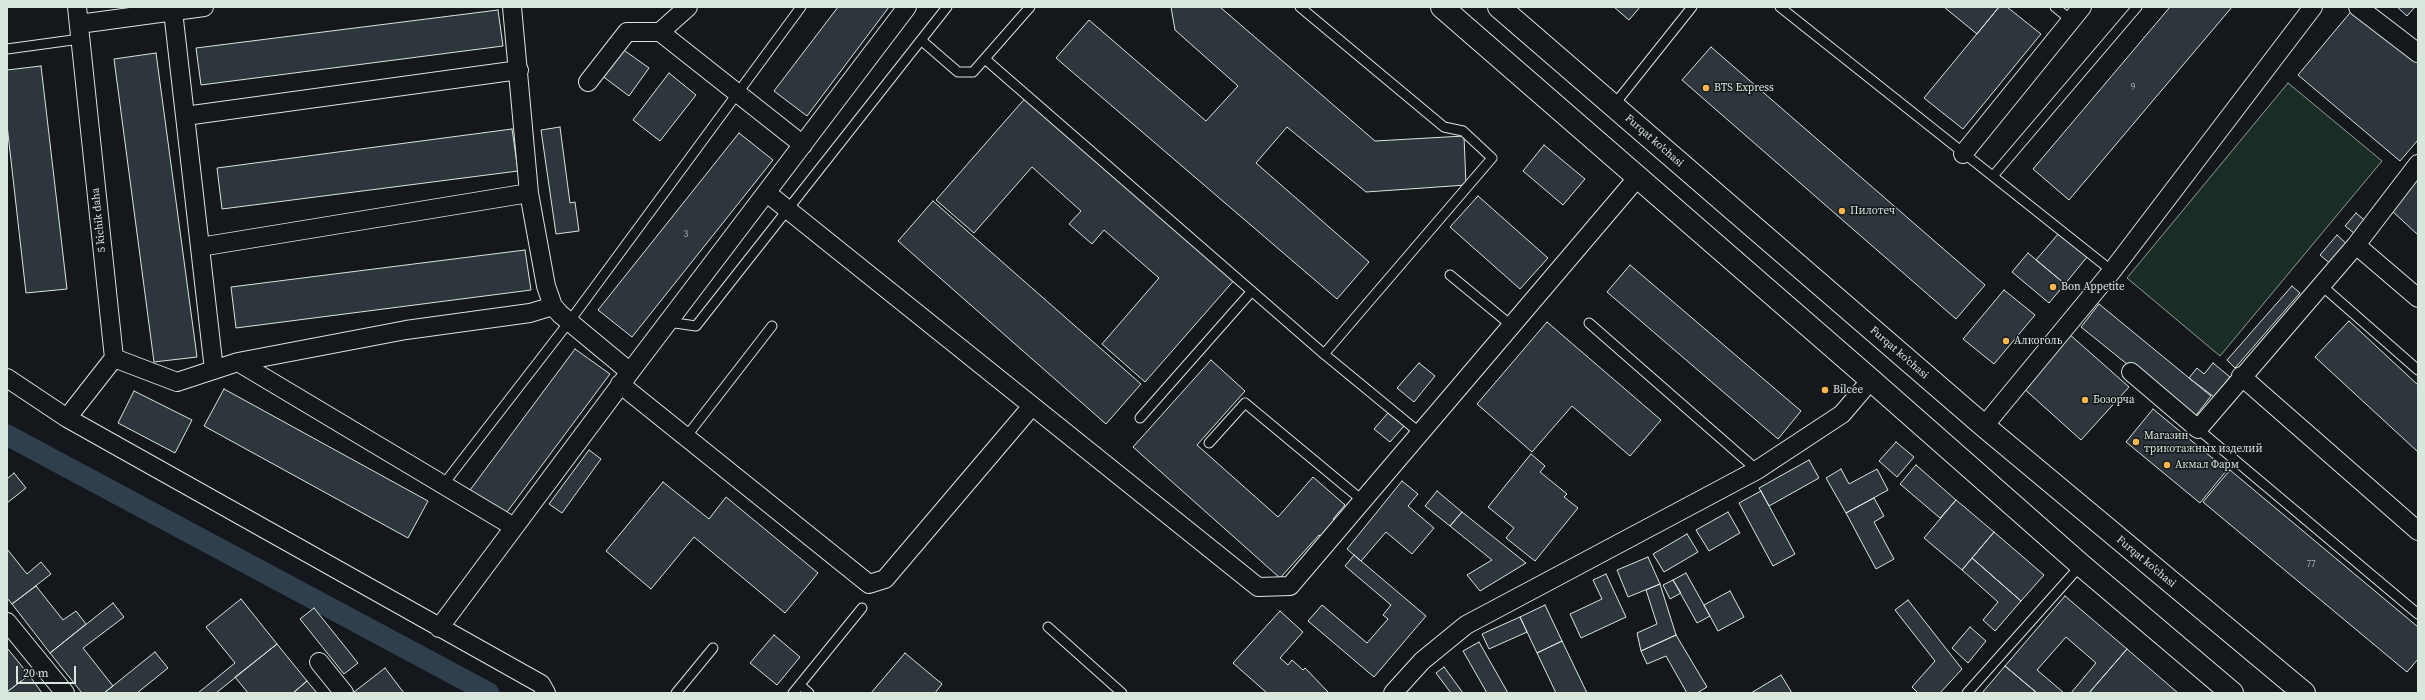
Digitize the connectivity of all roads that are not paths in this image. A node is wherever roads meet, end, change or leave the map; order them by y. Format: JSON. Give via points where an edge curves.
{"nodes":[{"id":1,"x":204,"y":7,"type":"edge"},
{"id":2,"x":512,"y":7,"type":"edge"},
{"id":3,"x":688,"y":7,"type":"edge"},
{"id":4,"x":801,"y":7,"type":"edge"},
{"id":5,"x":907,"y":7,"type":"edge"},
{"id":6,"x":947,"y":7,"type":"edge"},
{"id":7,"x":1030,"y":7,"type":"edge"},
{"id":8,"x":1300,"y":7,"type":"edge"},
{"id":9,"x":1442,"y":7,"type":"edge"},
{"id":10,"x":1499,"y":7,"type":"edge"},
{"id":11,"x":1692,"y":7,"type":"edge"},
{"id":12,"x":1780,"y":7,"type":"edge"},
{"id":13,"x":2055,"y":7,"type":"edge"},
{"id":14,"x":2137,"y":7,"type":"edge"},
{"id":15,"x":2313,"y":7,"type":"edge"},
{"id":16,"x":2358,"y":7,"type":"edge"},
{"id":17,"x":173,"y":11,"type":"junction"},
{"id":18,"x":2076,"y":14,"type":"edge"},
{"id":19,"x":79,"y":23,"type":"edge"},
{"id":20,"x":660,"y":32,"type":"junction"},
{"id":21,"x":921,"y":40,"type":"junction"},
{"id":22,"x":7,"y":49,"type":"edge"},
{"id":23,"x":2418,"y":53,"type":"edge"},
{"id":24,"x":985,"y":59,"type":"junction"},
{"id":25,"x":519,"y":70,"type":"junction"},
{"id":26,"x":588,"y":82,"type":"dead end"},
{"id":27,"x":737,"y":92,"type":"junction"},
{"id":28,"x":1614,"y":105,"type":"junction"},
{"id":29,"x":185,"y":116,"type":"junction"},
{"id":30,"x":803,"y":145,"type":"junction"},
{"id":31,"x":1963,"y":154,"type":"junction"},
{"id":32,"x":2418,"y":164,"type":"edge"},
{"id":33,"x":1638,"y":176,"type":"junction"},
{"id":34,"x":1993,"y":176,"type":"junction"},
{"id":35,"x":529,"y":193,"type":"junction"},
{"id":36,"x":767,"y":193,"type":"junction"},
{"id":37,"x":788,"y":210,"type":"junction"},
{"id":38,"x":2356,"y":245,"type":"junction"},
{"id":39,"x":200,"y":247,"type":"junction"},
{"id":40,"x":2112,"y":271,"type":"junction"},
{"id":41,"x":1450,"y":275,"type":"dead end"},
{"id":42,"x":2321,"y":285,"type":"junction"},
{"id":43,"x":1252,"y":291,"type":"junction"},
{"id":44,"x":2418,"y":298,"type":"edge"},
{"id":45,"x":553,"y":306,"type":"junction"},
{"id":46,"x":569,"y":322,"type":"junction"},
{"id":47,"x":668,"y":322,"type":"junction"},
{"id":48,"x":1589,"y":322,"type":"dead end"},
{"id":49,"x":772,"y":326,"type":"dead end"},
{"id":50,"x":1512,"y":326,"type":"junction"},
{"id":51,"x":1324,"y":354,"type":"junction"},
{"id":52,"x":114,"y":358,"type":"junction"},
{"id":53,"x":238,"y":362,"type":"junction"},
{"id":54,"x":214,"y":370,"type":"junction"},
{"id":55,"x":2418,"y":370,"type":"edge"},
{"id":56,"x":2131,"y":372,"type":"dead end"},
{"id":57,"x":2241,"y":376,"type":"junction"},
{"id":58,"x":7,"y":378,"type":"edge"},
{"id":59,"x":625,"y":378,"type":"junction"},
{"id":60,"x":1871,"y":380,"type":"junction"},
{"id":61,"x":1032,"y":406,"type":"junction"},
{"id":62,"x":67,"y":418,"type":"junction"},
{"id":63,"x":1140,"y":418,"type":"dead end"},
{"id":64,"x":1984,"y":426,"type":"junction"},
{"id":65,"x":2198,"y":429,"type":"junction"},
{"id":66,"x":1420,"y":433,"type":"junction"},
{"id":67,"x":686,"y":437,"type":"junction"},
{"id":68,"x":1209,"y":443,"type":"dead end"},
{"id":69,"x":1757,"y":470,"type":"junction"},
{"id":70,"x":443,"y":485,"type":"junction"},
{"id":71,"x":1362,"y":501,"type":"junction"},
{"id":72,"x":514,"y":527,"type":"junction"},
{"id":73,"x":2418,"y":531,"type":"edge"},
{"id":74,"x":2081,"y":566,"type":"junction"},
{"id":75,"x":862,"y":608,"type":"dead end"},
{"id":76,"x":2418,"y":614,"type":"edge"},
{"id":77,"x":7,"y":622,"type":"edge"},
{"id":78,"x":1048,"y":627,"type":"dead end"},
{"id":79,"x":439,"y":628,"type":"junction"},
{"id":80,"x":713,"y":648,"type":"dead end"},
{"id":81,"x":319,"y":662,"type":"dead end"},
{"id":82,"x":800,"y":685,"type":"junction"},
{"id":83,"x":65,"y":693,"type":"edge"},
{"id":84,"x":344,"y":693,"type":"edge"},
{"id":85,"x":546,"y":693,"type":"edge"},
{"id":86,"x":676,"y":693,"type":"edge"},
{"id":87,"x":793,"y":693,"type":"edge"},
{"id":88,"x":809,"y":693,"type":"edge"},
{"id":89,"x":1122,"y":693,"type":"edge"},
{"id":90,"x":1393,"y":693,"type":"edge"},
{"id":91,"x":1966,"y":693,"type":"edge"},
{"id":92,"x":2232,"y":693,"type":"edge"},
{"id":93,"x":2304,"y":693,"type":"edge"}],
"edges":[{"from":1,"to":17,"type":"street"},
{"from":2,"to":25,"type":"street"},
{"from":3,"to":20,"type":"street"},
{"from":4,"to":27,"type":"lane"},
{"from":5,"to":30,"type":"street"},
{"from":6,"to":21,"type":"lane"},
{"from":7,"to":24,"type":"lane"},
{"from":8,"to":51,"type":"lane","via":[[1444,127],[1463,131],[1492,158]]},
{"from":9,"to":33,"type":"main road"},
{"from":10,"to":28,"type":"main road","name":"Furqat ko'chasi"},
{"from":11,"to":28,"type":"lane"},
{"from":12,"to":31,"type":"lane"},
{"from":13,"to":18,"type":"lane"},
{"from":14,"to":34,"type":"lane"},
{"from":15,"to":40,"type":"street"},
{"from":16,"to":23,"type":"street"},
{"from":17,"to":19,"type":"street"},
{"from":17,"to":29,"type":"street"},
{"from":18,"to":31,"type":"street"},
{"from":19,"to":22,"type":"lane"},
{"from":19,"to":52,"type":"street","name":"5 kichik daha"},
{"from":20,"to":26,"type":"street","via":[[627,32]]},
{"from":20,"to":27,"type":"street"},
{"from":21,"to":24,"type":"lane","via":[[958,72],[973,72]]},
{"from":21,"to":37,"type":"lane"},
{"from":24,"to":43,"type":"lane"},
{"from":25,"to":29,"type":"street"},
{"from":25,"to":35,"type":"street"},
{"from":27,"to":30,"type":"street"},
{"from":27,"to":46,"type":"lane"},
{"from":28,"to":64,"type":"main road","name":"Furqat ko'chasi"},
{"from":29,"to":39,"type":"street"},
{"from":30,"to":36,"type":"street"},
{"from":31,"to":34,"type":"lane"},
{"from":32,"to":38,"type":"street"},
{"from":33,"to":50,"type":"street"},
{"from":33,"to":60,"type":"main road"},
{"from":34,"to":40,"type":"lane"},
{"from":35,"to":39,"type":"street"},
{"from":35,"to":45,"type":"street","via":[[540,262]]},
{"from":36,"to":37,"type":"street"},
{"from":36,"to":47,"type":"street"},
{"from":37,"to":47,"type":"lane","via":[[696,326]]},
{"from":37,"to":61,"type":"street"},
{"from":38,"to":42,"type":"street"},
{"from":38,"to":44,"type":"street"},
{"from":39,"to":54,"type":"street"},
{"from":40,"to":64,"type":"street"},
{"from":41,"to":50,"type":"lane"},
{"from":42,"to":55,"type":"lane"},
{"from":42,"to":57,"type":"street"},
{"from":43,"to":51,"type":"lane"},
{"from":43,"to":63,"type":"lane"},
{"from":45,"to":46,"type":"street"},
{"from":45,"to":53,"type":"street","via":[[530,312],[406,330]]},
{"from":46,"to":59,"type":"street"},
{"from":46,"to":70,"type":"lane"},
{"from":47,"to":59,"type":"street"},
{"from":48,"to":69,"type":"lane"},
{"from":49,"to":67,"type":"lane"},
{"from":50,"to":66,"type":"street"},
{"from":51,"to":66,"type":"lane"},
{"from":52,"to":54,"type":"street","via":[[177,382]]},
{"from":52,"to":62,"type":"street"},
{"from":53,"to":54,"type":"street"},
{"from":53,"to":70,"type":"street"},
{"from":56,"to":65,"type":"street"},
{"from":57,"to":65,"type":"street"},
{"from":57,"to":73,"type":"street"},
{"from":58,"to":62,"type":"street"},
{"from":59,"to":67,"type":"street"},
{"from":59,"to":72,"type":"street"},
{"from":60,"to":69,"type":"street","via":[[1842,414]]},
{"from":60,"to":74,"type":"main road"},
{"from":61,"to":67,"type":"street","via":[[885,579],[869,584]]},
{"from":61,"to":71,"type":"street","via":[[1258,586],[1290,586]]},
{"from":62,"to":79,"type":"street"},
{"from":64,"to":93,"type":"main road","name":"Furqat ko'chasi"},
{"from":65,"to":76,"type":"lane"},
{"from":66,"to":71,"type":"street"},
{"from":68,"to":71,"type":"lane","via":[[1245,403]]},
{"from":69,"to":90,"type":"street","via":[[1466,625],[1422,661]]},
{"from":70,"to":72,"type":"street"},
{"from":72,"to":79,"type":"street"},
{"from":74,"to":91,"type":"lane"},
{"from":74,"to":92,"type":"main road"},
{"from":75,"to":82,"type":"lane"},
{"from":77,"to":83,"type":"street"},
{"from":78,"to":89,"type":"lane"},
{"from":79,"to":85,"type":"street","via":[[541,684]]},
{"from":80,"to":86,"type":"lane"},
{"from":81,"to":84,"type":"street"},
{"from":82,"to":87,"type":"lane"},
{"from":82,"to":88,"type":"lane"}]}
